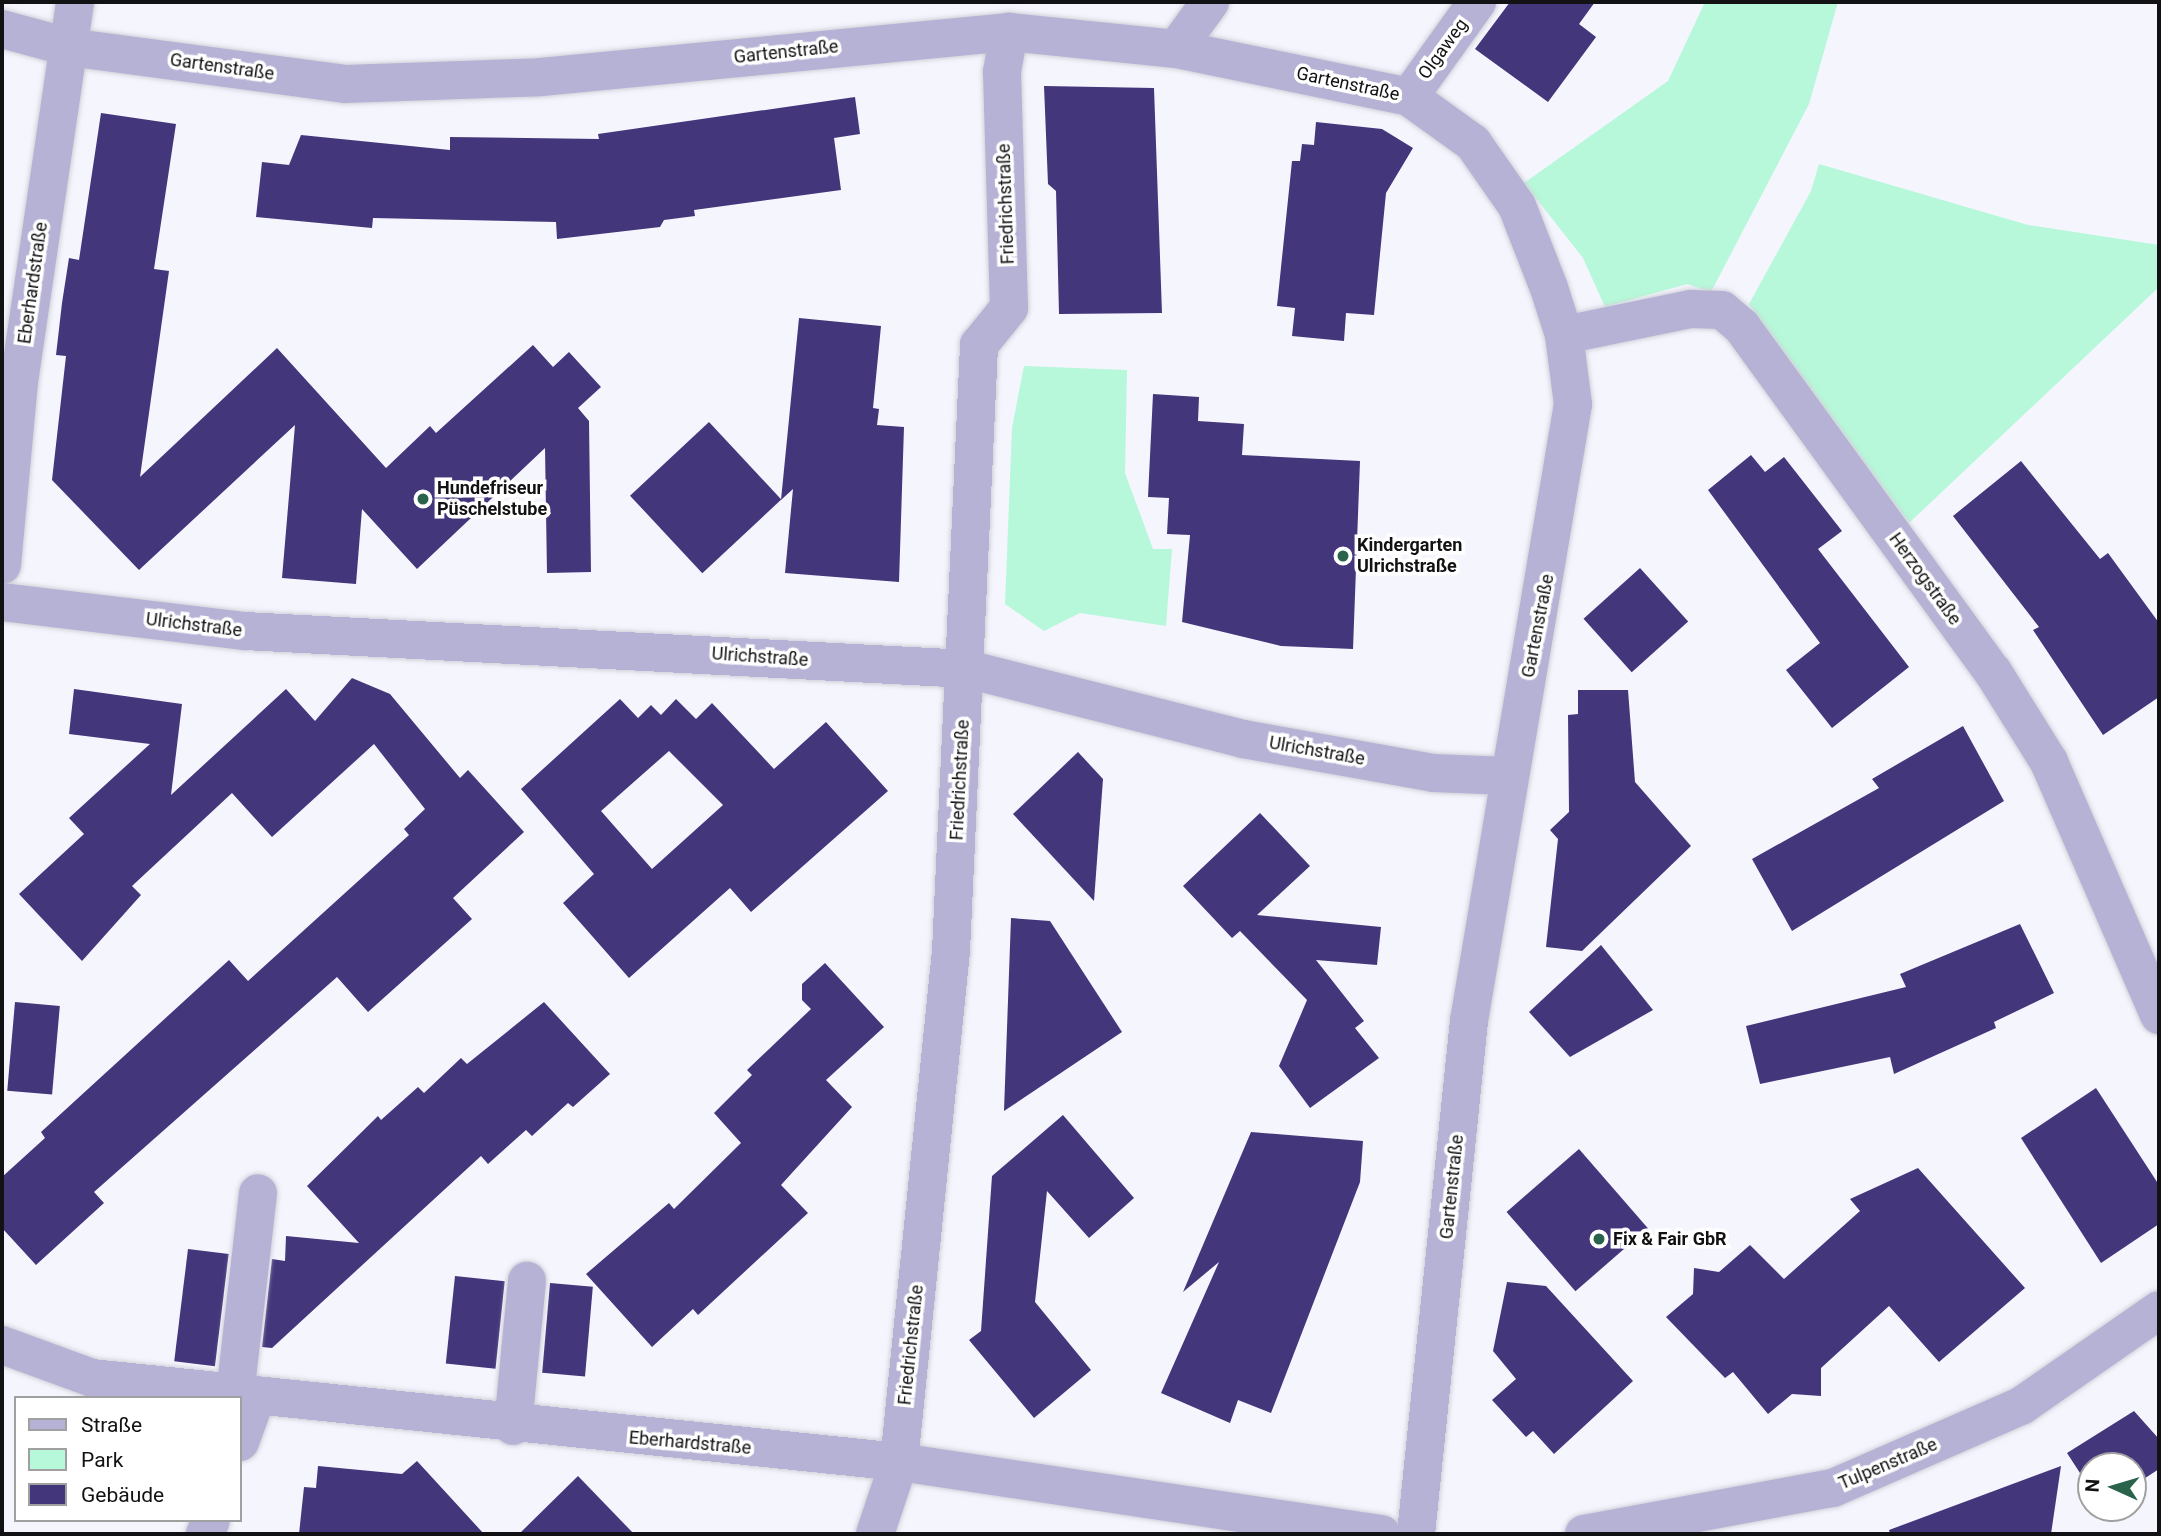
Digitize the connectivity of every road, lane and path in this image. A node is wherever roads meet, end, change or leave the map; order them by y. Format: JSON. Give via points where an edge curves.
{"nodes":[{"id":1,"x":75,"y":2,"type":"edge"},
{"id":2,"x":1210,"y":2,"type":"edge"},
{"id":3,"x":1477,"y":2,"type":"edge"},
{"id":4,"x":2,"y":29,"type":"edge"},
{"id":5,"x":1009,"y":32,"type":"junction"},
{"id":6,"x":68,"y":47,"type":"junction"},
{"id":7,"x":1176,"y":49,"type":"junction"},
{"id":8,"x":1409,"y":97,"type":"junction"},
{"id":9,"x":1564,"y":335,"type":"junction"},
{"id":10,"x":2,"y":565,"type":"edge"},
{"id":11,"x":2,"y":602,"type":"edge"},
{"id":12,"x":967,"y":669,"type":"junction"},
{"id":13,"x":1508,"y":776,"type":"junction"},
{"id":14,"x":2159,"y":1015,"type":"edge"},
{"id":15,"x":258,"y":1193,"type":"dead end"},
{"id":16,"x":527,"y":1281,"type":"dead end"},
{"id":17,"x":2159,"y":1310,"type":"edge"},
{"id":18,"x":2,"y":1345,"type":"edge"},
{"id":19,"x":246,"y":1396,"type":"junction"},
{"id":20,"x":513,"y":1426,"type":"junction"},
{"id":21,"x":242,"y":1427,"type":"edge"},
{"id":22,"x":899,"y":1462,"type":"junction"},
{"id":23,"x":875,"y":1534,"type":"edge"},
{"id":24,"x":1382,"y":1534,"type":"edge"},
{"id":25,"x":1416,"y":1534,"type":"edge"},
{"id":26,"x":1584,"y":1534,"type":"edge"}],
"edges":[{"from":1,"to":6,"type":"street","name":"Eberhardstraße"},
{"from":2,"to":7,"type":"street"},
{"from":3,"to":8,"type":"street","name":"Olgaweg"},
{"from":4,"to":6,"type":"street","name":"Gartenstraße"},
{"from":5,"to":6,"type":"street","name":"Gartenstraße","via":[[541,77],[345,84]]},
{"from":5,"to":7,"type":"street","name":"Gartenstraße"},
{"from":5,"to":12,"type":"street","name":"Friedrichstraße","via":[[1002,72],[1009,308],[979,345]]},
{"from":6,"to":10,"type":"street","name":"Eberhardstraße","via":[[19,382]]},
{"from":7,"to":8,"type":"street","name":"Gartenstraße"},
{"from":8,"to":9,"type":"street","name":"Gartenstraße","via":[[1473,142],[1497,173],[1517,206]]},
{"from":9,"to":13,"type":"street","name":"Gartenstraße","via":[[1573,404]]},
{"from":9,"to":14,"type":"street","name":"Herzogstraße","via":[[1691,309],[1722,310],[1742,327],[1986,662],[2049,762]]},
{"from":11,"to":12,"type":"street","name":"Ulrichstraße","via":[[245,631]]},
{"from":12,"to":13,"type":"street","name":"Ulrichstraße","via":[[1243,739],[1433,773]]},
{"from":12,"to":22,"type":"street","name":"Friedrichstraße","via":[[951,951]]},
{"from":13,"to":25,"type":"street","name":"Gartenstraße","via":[[1469,1021]]},
{"from":15,"to":19,"type":"street"},
{"from":16,"to":20,"type":"street"},
{"from":17,"to":26,"type":"street","name":"Tulpenstraße","via":[[2021,1406],[1833,1488]]},
{"from":18,"to":19,"type":"street","name":"Eberhardstraße","via":[[92,1378]]},
{"from":19,"to":20,"type":"street","name":"Eberhardstraße"},
{"from":19,"to":21,"type":"street"},
{"from":20,"to":22,"type":"street","name":"Eberhardstraße"},
{"from":22,"to":23,"type":"street","name":"Friedrichstraße"},
{"from":22,"to":24,"type":"street","name":"Eberhardstraße"}]}
